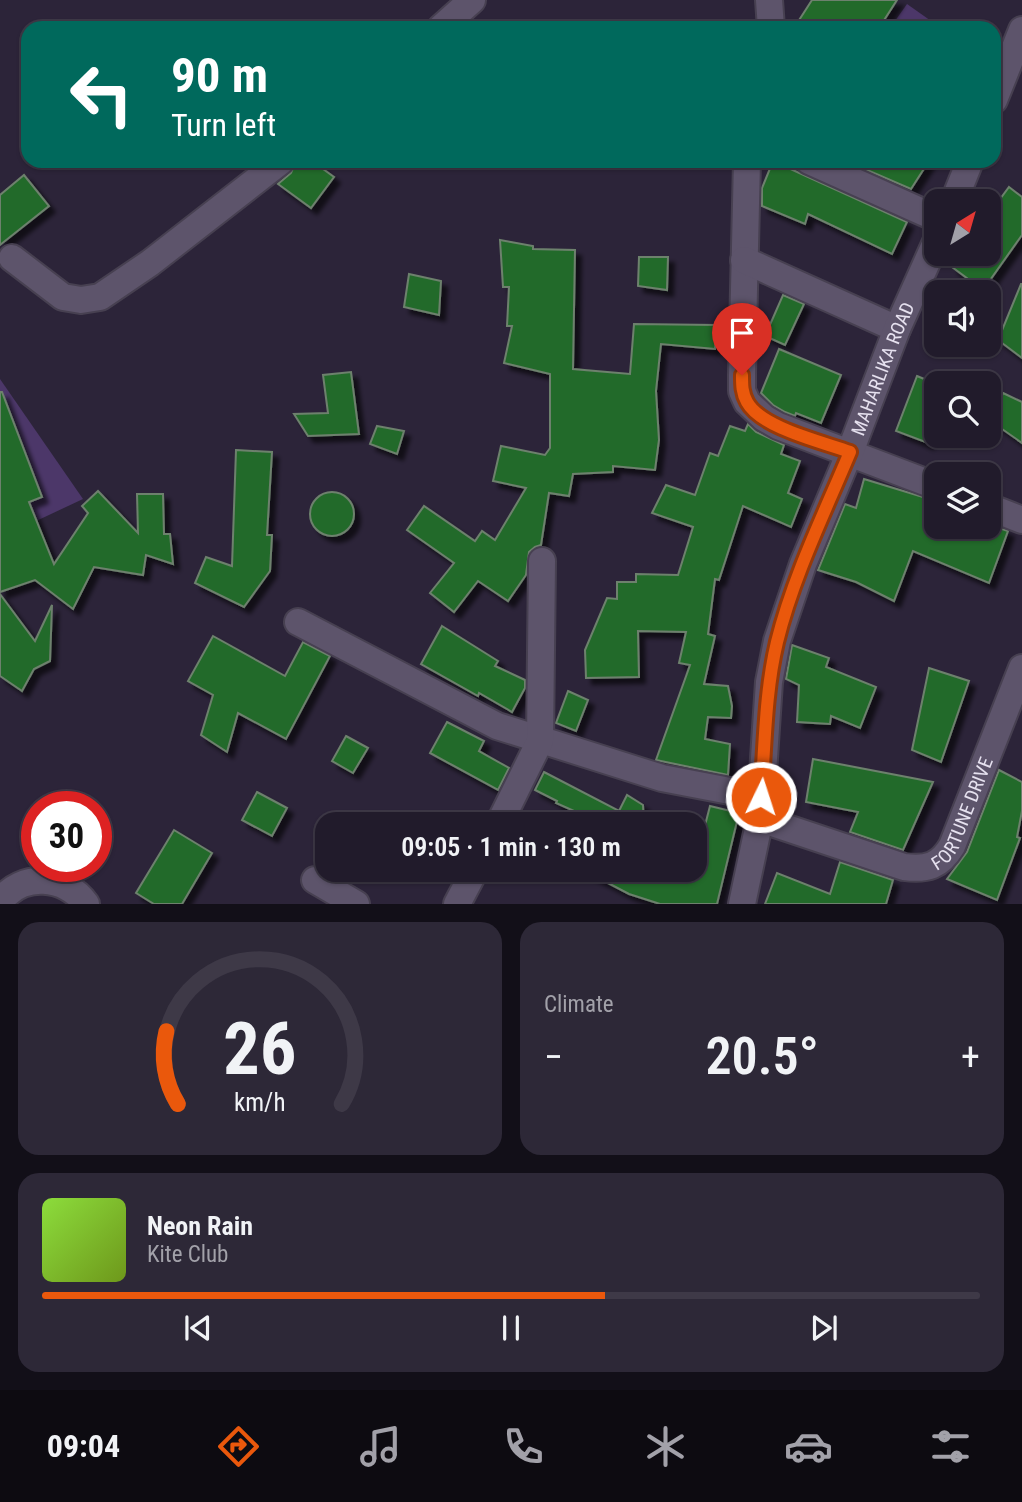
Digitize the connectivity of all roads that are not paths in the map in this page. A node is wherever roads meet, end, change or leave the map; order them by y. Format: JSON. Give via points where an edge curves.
{"nodes":[{"id":1,"x":472,"y":0,"type":"edge"},
{"id":2,"x":769,"y":0,"type":"edge"},
{"id":3,"x":449,"y":21,"type":"edge"},
{"id":4,"x":770,"y":21,"type":"edge"},
{"id":5,"x":1022,"y":30,"type":"edge"},
{"id":6,"x":1001,"y":82,"type":"edge"},
{"id":7,"x":272,"y":168,"type":"edge"},
{"id":8,"x":747,"y":168,"type":"edge"},
{"id":9,"x":824,"y":168,"type":"edge"},
{"id":10,"x":967,"y":168,"type":"edge"},
{"id":11,"x":959,"y":189,"type":"edge"},
{"id":12,"x":924,"y":213,"type":"edge"},
{"id":13,"x":12,"y":257,"type":"dead end"},
{"id":14,"x":744,"y":260,"type":"junction"},
{"id":15,"x":926,"y":266,"type":"edge"},
{"id":16,"x":898,"y":329,"type":"junction"},
{"id":17,"x":850,"y":452,"type":"junction"},
{"id":18,"x":924,"y":481,"type":"edge"},
{"id":19,"x":1001,"y":512,"type":"edge"},
{"id":20,"x":1022,"y":520,"type":"edge"},
{"id":21,"x":542,"y":561,"type":"dead end"},
{"id":22,"x":298,"y":622,"type":"dead end"},
{"id":23,"x":1022,"y":668,"type":"edge"},
{"id":24,"x":540,"y":741,"type":"junction"},
{"id":25,"x":760,"y":808,"type":"junction"},
{"id":26,"x":505,"y":812,"type":"edge"},
{"id":27,"x":318,"y":882,"type":"edge"},
{"id":28,"x":469,"y":882,"type":"edge"},
{"id":29,"x":1,"y":898,"type":"edge"},
{"id":30,"x":86,"y":904,"type":"edge"},
{"id":31,"x":356,"y":904,"type":"edge"},
{"id":32,"x":457,"y":904,"type":"edge"},
{"id":33,"x":742,"y":904,"type":"edge"}],
"edges":[{"from":1,"to":3,"type":"street"},
{"from":2,"to":4,"type":"street"},
{"from":5,"to":6,"type":"street"},
{"from":7,"to":13,"type":"street","via":[[100,297],[63,297]]},
{"from":8,"to":14,"type":"street"},
{"from":9,"to":12,"type":"street"},
{"from":10,"to":11,"type":"street"},
{"from":14,"to":16,"type":"street"},
{"from":14,"to":17,"type":"street","via":[[742,391],[747,402],[778,426]]},
{"from":15,"to":16,"type":"street","name":"MAHARLIKA ROAD"},
{"from":16,"to":17,"type":"street","name":"MAHARLIKA ROAD"},
{"from":17,"to":18,"type":"street"},
{"from":17,"to":25,"type":"street","name":"MAHARLIKA ROAD","via":[[777,641],[769,682]]},
{"from":19,"to":20,"type":"street"},
{"from":21,"to":24,"type":"street"},
{"from":22,"to":24,"type":"street","name":"FORTUNE DRIVE","via":[[497,726]]},
{"from":23,"to":25,"type":"street","name":"FORTUNE DRIVE","via":[[951,846],[933,867],[904,867]]},
{"from":24,"to":25,"type":"street","name":"FORTUNE DRIVE"},
{"from":24,"to":26,"type":"street"},
{"from":25,"to":33,"type":"street","name":"MAHARLIKA ROAD"},
{"from":27,"to":31,"type":"street"},
{"from":28,"to":32,"type":"street"},
{"from":29,"to":30,"type":"street","via":[[35,880],[54,881],[71,888]]}]}
